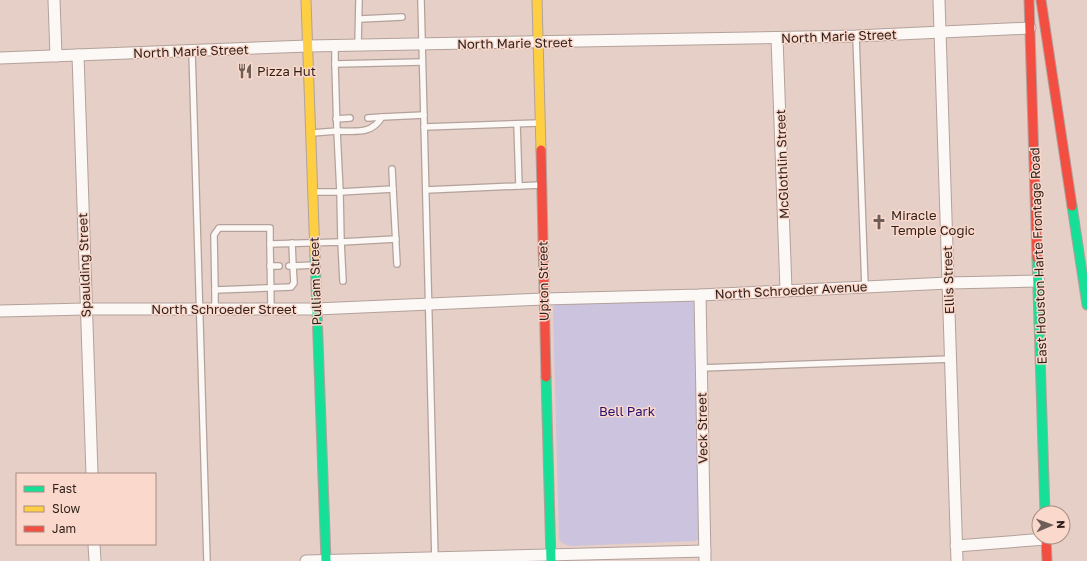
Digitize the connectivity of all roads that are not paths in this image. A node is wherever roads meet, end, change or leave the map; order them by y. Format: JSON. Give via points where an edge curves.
{"nodes":[{"id":1,"x":54,"y":0,"type":"edge"},
{"id":2,"x":306,"y":0,"type":"edge"},
{"id":3,"x":359,"y":0,"type":"edge"},
{"id":4,"x":420,"y":0,"type":"edge"},
{"id":5,"x":537,"y":0,"type":"edge"},
{"id":6,"x":939,"y":0,"type":"edge"},
{"id":7,"x":1029,"y":0,"type":"edge"},
{"id":8,"x":1041,"y":0,"type":"edge"},
{"id":9,"x":402,"y":17,"type":"dead end"},
{"id":10,"x":360,"y":19,"type":"junction"},
{"id":11,"x":1030,"y":28,"type":"junction"},
{"id":12,"x":940,"y":33,"type":"junction"},
{"id":13,"x":856,"y":36,"type":"junction"},
{"id":14,"x":777,"y":38,"type":"junction"},
{"id":15,"x":538,"y":42,"type":"junction"},
{"id":16,"x":422,"y":44,"type":"junction"},
{"id":17,"x":358,"y":45,"type":"junction"},
{"id":18,"x":308,"y":46,"type":"junction"},
{"id":19,"x":335,"y":46,"type":"junction"},
{"id":20,"x":192,"y":51,"type":"junction"},
{"id":21,"x":78,"y":55,"type":"junction"},
{"id":22,"x":56,"y":56,"type":"junction"},
{"id":23,"x":0,"y":58,"type":"edge"},
{"id":24,"x":422,"y":62,"type":"junction"},
{"id":25,"x":335,"y":64,"type":"junction"},
{"id":26,"x":424,"y":115,"type":"junction"},
{"id":27,"x":382,"y":117,"type":"junction"},
{"id":28,"x":350,"y":118,"type":"dead end"},
{"id":29,"x":368,"y":118,"type":"dead end"},
{"id":30,"x":336,"y":119,"type":"junction"},
{"id":31,"x":540,"y":123,"type":"junction"},
{"id":32,"x":517,"y":124,"type":"junction"},
{"id":33,"x":424,"y":127,"type":"junction"},
{"id":34,"x":337,"y":131,"type":"junction"},
{"id":35,"x":310,"y":133,"type":"junction"},
{"id":36,"x":392,"y":169,"type":"dead end"},
{"id":37,"x":541,"y":185,"type":"junction"},
{"id":38,"x":519,"y":186,"type":"junction"},
{"id":39,"x":393,"y":190,"type":"junction"},
{"id":40,"x":426,"y":190,"type":"junction"},
{"id":41,"x":312,"y":192,"type":"junction"},
{"id":42,"x":340,"y":192,"type":"junction"},
{"id":43,"x":396,"y":239,"type":"junction"},
{"id":44,"x":314,"y":242,"type":"junction"},
{"id":45,"x":342,"y":242,"type":"junction"},
{"id":46,"x":292,"y":243,"type":"junction"},
{"id":47,"x":270,"y":244,"type":"junction"},
{"id":48,"x":397,"y":264,"type":"dead end"},
{"id":49,"x":314,"y":265,"type":"junction"},
{"id":50,"x":270,"y":266,"type":"junction"},
{"id":51,"x":280,"y":266,"type":"dead end"},
{"id":52,"x":291,"y":266,"type":"junction"},
{"id":53,"x":343,"y":281,"type":"dead end"},
{"id":54,"x":1039,"y":281,"type":"junction"},
{"id":55,"x":948,"y":283,"type":"junction"},
{"id":56,"x":865,"y":287,"type":"junction"},
{"id":57,"x":270,"y":288,"type":"junction"},
{"id":58,"x":215,"y":290,"type":"junction"},
{"id":59,"x":786,"y":290,"type":"junction"},
{"id":60,"x":700,"y":295,"type":"junction"},
{"id":61,"x":544,"y":298,"type":"junction"},
{"id":62,"x":429,"y":304,"type":"junction"},
{"id":63,"x":1087,"y":305,"type":"edge"},
{"id":64,"x":86,"y":309,"type":"junction"},
{"id":65,"x":200,"y":309,"type":"junction"},
{"id":66,"x":215,"y":309,"type":"junction"},
{"id":67,"x":271,"y":309,"type":"junction"},
{"id":68,"x":316,"y":310,"type":"junction"},
{"id":69,"x":0,"y":311,"type":"edge"},
{"id":70,"x":951,"y":359,"type":"junction"},
{"id":71,"x":701,"y":368,"type":"junction"},
{"id":72,"x":92,"y":473,"type":"edge"},
{"id":73,"x":1045,"y":505,"type":"edge"},
{"id":74,"x":1031,"y":539,"type":"edge"},
{"id":75,"x":94,"y":545,"type":"edge"},
{"id":76,"x":1046,"y":545,"type":"edge"},
{"id":77,"x":956,"y":546,"type":"junction"},
{"id":78,"x":705,"y":556,"type":"edge"},
{"id":79,"x":551,"y":558,"type":"edge"},
{"id":80,"x":435,"y":559,"type":"edge"},
{"id":81,"x":95,"y":561,"type":"edge"},
{"id":82,"x":208,"y":561,"type":"edge"},
{"id":83,"x":306,"y":561,"type":"edge"},
{"id":84,"x":326,"y":561,"type":"edge"},
{"id":85,"x":957,"y":561,"type":"edge"},
{"id":86,"x":1047,"y":561,"type":"edge"}],
"edges":[{"from":1,"to":22,"type":"street"},
{"from":2,"to":18,"type":"main road","name":"Pulliam Street"},
{"from":3,"to":10,"type":"lane"},
{"from":4,"to":16,"type":"lane"},
{"from":5,"to":15,"type":"main road","name":"Upton Street"},
{"from":6,"to":12,"type":"street","name":"Ellis Street"},
{"from":7,"to":11,"type":"main road","name":"East Houston Harte Frontage Road"},
{"from":8,"to":63,"type":"main road"},
{"from":9,"to":10,"type":"lane"},
{"from":10,"to":17,"type":"lane"},
{"from":11,"to":12,"type":"street","name":"North Marie Street"},
{"from":11,"to":54,"type":"main road","name":"East Houston Harte Frontage Road"},
{"from":12,"to":13,"type":"street","name":"North Marie Street"},
{"from":12,"to":55,"type":"street","name":"Ellis Street"},
{"from":13,"to":14,"type":"street","name":"North Marie Street"},
{"from":13,"to":56,"type":"lane"},
{"from":14,"to":15,"type":"street","name":"North Marie Street"},
{"from":14,"to":59,"type":"street","name":"McGlothlin Street"},
{"from":15,"to":16,"type":"street","name":"North Marie Street"},
{"from":15,"to":31,"type":"main road","name":"Upton Street"},
{"from":16,"to":17,"type":"street","name":"North Marie Street"},
{"from":16,"to":24,"type":"lane"},
{"from":17,"to":19,"type":"street","name":"North Marie Street"},
{"from":18,"to":19,"type":"street","name":"North Marie Street"},
{"from":18,"to":20,"type":"street","name":"North Marie Street"},
{"from":18,"to":35,"type":"main road","name":"Pulliam Street"},
{"from":19,"to":25,"type":"lane"},
{"from":20,"to":21,"type":"street","name":"North Marie Street"},
{"from":20,"to":65,"type":"lane"},
{"from":21,"to":22,"type":"street","name":"North Marie Street"},
{"from":21,"to":64,"type":"street","name":"Spaulding Street"},
{"from":22,"to":23,"type":"street","name":"North Marie Street"},
{"from":24,"to":25,"type":"lane"},
{"from":24,"to":26,"type":"lane"},
{"from":25,"to":30,"type":"lane"},
{"from":26,"to":27,"type":"lane"},
{"from":26,"to":33,"type":"lane"},
{"from":27,"to":29,"type":"lane"},
{"from":27,"to":34,"type":"lane","via":[[376,126],[365,131]]},
{"from":28,"to":30,"type":"lane"},
{"from":30,"to":34,"type":"lane"},
{"from":31,"to":32,"type":"lane"},
{"from":31,"to":37,"type":"main road","name":"Upton Street"},
{"from":32,"to":33,"type":"lane"},
{"from":32,"to":38,"type":"lane"},
{"from":33,"to":40,"type":"lane"},
{"from":34,"to":35,"type":"lane"},
{"from":34,"to":42,"type":"lane"},
{"from":35,"to":41,"type":"main road","name":"Pulliam Street"},
{"from":36,"to":39,"type":"lane"},
{"from":37,"to":38,"type":"lane"},
{"from":37,"to":61,"type":"main road","name":"Upton Street"},
{"from":38,"to":40,"type":"lane"},
{"from":39,"to":42,"type":"lane"},
{"from":39,"to":43,"type":"lane"},
{"from":40,"to":62,"type":"lane"},
{"from":41,"to":42,"type":"lane"},
{"from":41,"to":44,"type":"main road","name":"Pulliam Street"},
{"from":42,"to":45,"type":"lane"},
{"from":43,"to":45,"type":"lane"},
{"from":43,"to":48,"type":"lane"},
{"from":44,"to":45,"type":"lane"},
{"from":44,"to":46,"type":"lane"},
{"from":44,"to":49,"type":"main road","name":"Pulliam Street"},
{"from":45,"to":53,"type":"lane"},
{"from":46,"to":47,"type":"lane"},
{"from":46,"to":52,"type":"lane"},
{"from":47,"to":50,"type":"lane"},
{"from":47,"to":58,"type":"lane","via":[[270,228],[219,228],[214,235]]},
{"from":49,"to":52,"type":"lane"},
{"from":49,"to":68,"type":"main road","name":"Pulliam Street"},
{"from":50,"to":51,"type":"lane"},
{"from":50,"to":57,"type":"lane"},
{"from":52,"to":57,"type":"lane","via":[[294,283],[290,287]]},
{"from":54,"to":55,"type":"street","name":"North Schroeder Avenue"},
{"from":54,"to":73,"type":"main road","name":"East Houston Harte Frontage Road"},
{"from":55,"to":56,"type":"street","name":"North Schroeder Avenue"},
{"from":55,"to":70,"type":"street","name":"Ellis Street"},
{"from":56,"to":59,"type":"street","name":"North Schroeder Avenue"},
{"from":57,"to":58,"type":"lane"},
{"from":57,"to":67,"type":"lane"},
{"from":58,"to":66,"type":"lane"},
{"from":59,"to":60,"type":"street","name":"North Schroeder Avenue"},
{"from":60,"to":61,"type":"street","name":"North Schroeder Avenue"},
{"from":60,"to":71,"type":"street","name":"Veck Street"},
{"from":61,"to":62,"type":"street","name":"North Schroeder Street"},
{"from":61,"to":79,"type":"main road","name":"Upton Street"},
{"from":62,"to":68,"type":"street","name":"North Schroeder Street"},
{"from":62,"to":80,"type":"lane"},
{"from":64,"to":65,"type":"street","name":"North Schroeder Street"},
{"from":64,"to":69,"type":"street","name":"North Schroeder Street"},
{"from":64,"to":72,"type":"street","name":"Spaulding Street"},
{"from":65,"to":66,"type":"street","name":"North Schroeder Street"},
{"from":65,"to":82,"type":"lane"},
{"from":66,"to":67,"type":"street","name":"North Schroeder Street"},
{"from":67,"to":68,"type":"street","name":"North Schroeder Street"},
{"from":68,"to":84,"type":"main road","name":"Pulliam Street"},
{"from":70,"to":71,"type":"lane"},
{"from":70,"to":77,"type":"street","name":"Ellis Street"},
{"from":71,"to":78,"type":"street","name":"Veck Street"},
{"from":74,"to":77,"type":"street"},
{"from":75,"to":81,"type":"street"},
{"from":76,"to":86,"type":"main road"},
{"from":77,"to":85,"type":"street","name":"Ellis Street"},
{"from":78,"to":79,"type":"street"},
{"from":79,"to":80,"type":"street"},
{"from":80,"to":84,"type":"street"},
{"from":83,"to":84,"type":"street"}]}
